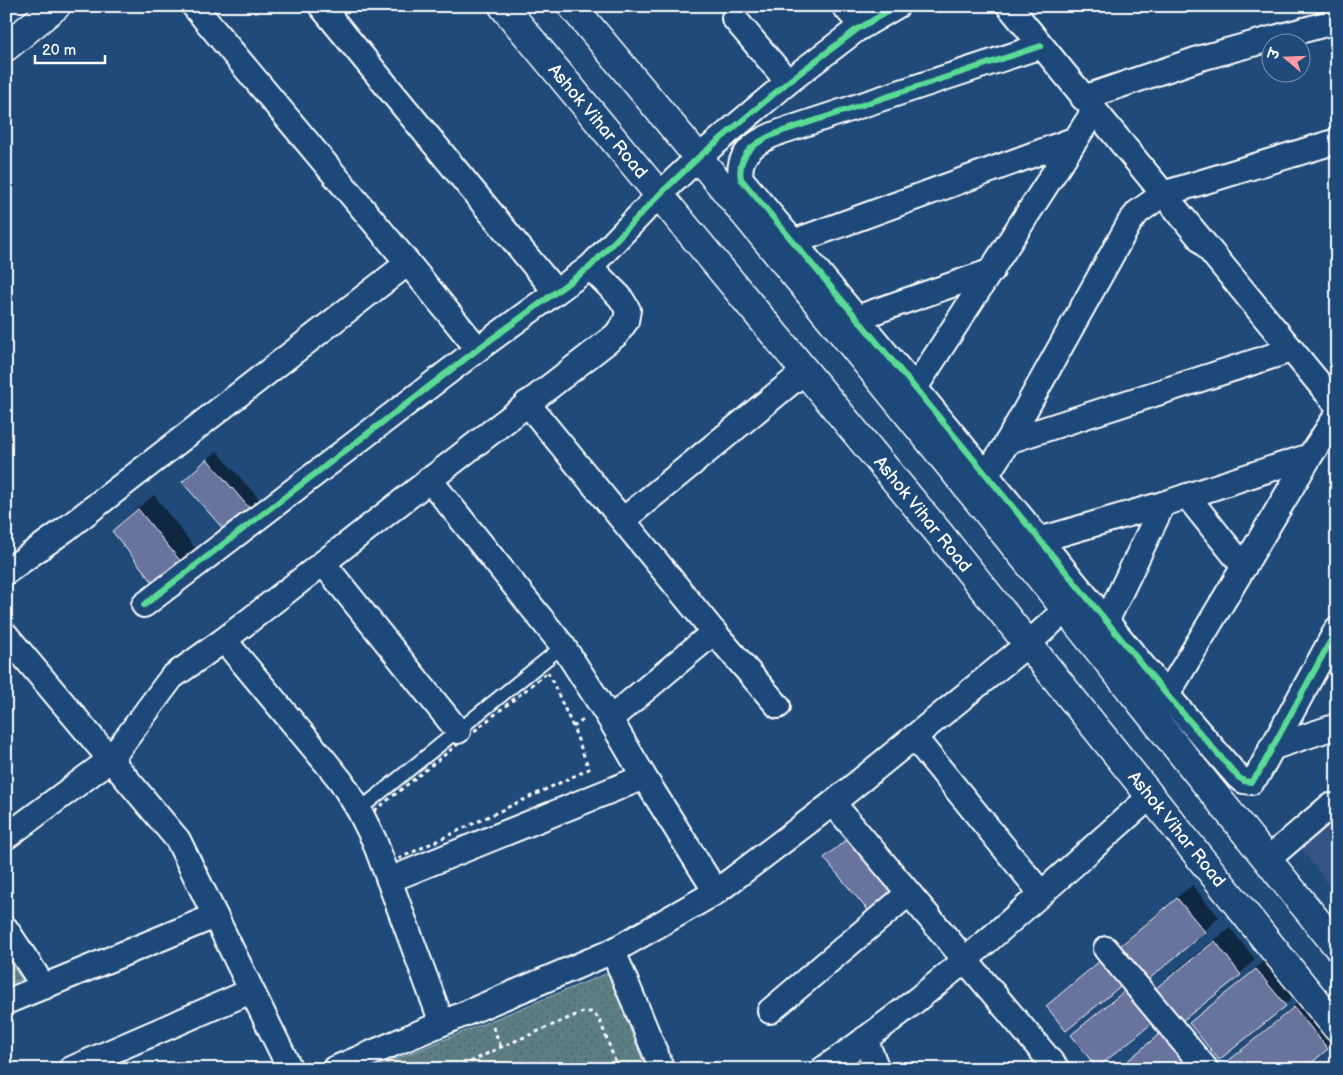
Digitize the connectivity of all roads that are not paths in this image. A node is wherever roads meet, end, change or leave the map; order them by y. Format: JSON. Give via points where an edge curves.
{"nodes":[{"id":1,"x":56,"y":6,"type":"edge"},
{"id":2,"x":194,"y":6,"type":"edge"},
{"id":3,"x":321,"y":6,"type":"edge"},
{"id":4,"x":503,"y":6,"type":"edge"},
{"id":5,"x":572,"y":6,"type":"edge"},
{"id":6,"x":844,"y":6,"type":"edge"},
{"id":7,"x":897,"y":6,"type":"edge"},
{"id":8,"x":1009,"y":6,"type":"edge"},
{"id":9,"x":734,"y":18,"type":"dead end"},
{"id":10,"x":1337,"y":21,"type":"edge"},
{"id":11,"x":862,"y":26,"type":"junction"},
{"id":12,"x":1041,"y":46,"type":"junction"},
{"id":13,"x":6,"y":47,"type":"edge"},
{"id":14,"x":788,"y":82,"type":"junction"},
{"id":15,"x":1089,"y":104,"type":"junction"},
{"id":16,"x":1076,"y":139,"type":"junction"},
{"id":17,"x":1337,"y":141,"type":"edge"},
{"id":18,"x":699,"y":157,"type":"junction"},
{"id":19,"x":1163,"y":194,"type":"junction"},
{"id":20,"x":659,"y":195,"type":"junction"},
{"id":21,"x":793,"y":242,"type":"junction"},
{"id":22,"x":408,"y":263,"type":"junction"},
{"id":23,"x":590,"y":267,"type":"junction"},
{"id":24,"x":992,"y":271,"type":"junction"},
{"id":25,"x":556,"y":292,"type":"junction"},
{"id":26,"x":856,"y":318,"type":"junction"},
{"id":27,"x":478,"y":349,"type":"junction"},
{"id":28,"x":1291,"y":350,"type":"junction"},
{"id":29,"x":805,"y":372,"type":"junction"},
{"id":30,"x":915,"y":388,"type":"junction"},
{"id":31,"x":1335,"y":399,"type":"edge"},
{"id":32,"x":527,"y":403,"type":"junction"},
{"id":33,"x":1008,"y":441,"type":"junction"},
{"id":34,"x":1310,"y":456,"type":"junction"},
{"id":35,"x":986,"y":476,"type":"junction"},
{"id":36,"x":429,"y":479,"type":"junction"},
{"id":37,"x":1187,"y":496,"type":"junction"},
{"id":38,"x":1163,"y":504,"type":"junction"},
{"id":39,"x":623,"y":520,"type":"junction"},
{"id":40,"x":1039,"y":540,"type":"junction"},
{"id":41,"x":323,"y":563,"type":"junction"},
{"id":42,"x":1244,"y":566,"type":"junction"},
{"id":43,"x":6,"y":572,"type":"edge"},
{"id":44,"x":144,"y":605,"type":"dead end"},
{"id":45,"x":1065,"y":610,"type":"junction"},
{"id":46,"x":1106,"y":622,"type":"junction"},
{"id":47,"x":1337,"y":629,"type":"edge"},
{"id":48,"x":714,"y":632,"type":"junction"},
{"id":49,"x":6,"y":635,"type":"edge"},
{"id":50,"x":224,"y":640,"type":"junction"},
{"id":51,"x":1028,"y":644,"type":"junction"},
{"id":52,"x":563,"y":646,"type":"junction"},
{"id":53,"x":1331,"y":657,"type":"edge"},
{"id":54,"x":1167,"y":695,"type":"junction"},
{"id":55,"x":778,"y":706,"type":"dead end"},
{"id":56,"x":610,"y":719,"type":"junction"},
{"id":57,"x":1337,"y":726,"type":"edge"},
{"id":58,"x":458,"y":731,"type":"junction"},
{"id":59,"x":914,"y":737,"type":"junction"},
{"id":60,"x":1271,"y":748,"type":"junction"},
{"id":61,"x":111,"y":760,"type":"junction"},
{"id":62,"x":644,"y":777,"type":"junction"},
{"id":63,"x":1151,"y":796,"type":"junction"},
{"id":64,"x":834,"y":803,"type":"junction"},
{"id":65,"x":1330,"y":806,"type":"dead end"},
{"id":66,"x":360,"y":810,"type":"junction"},
{"id":67,"x":6,"y":837,"type":"edge"},
{"id":68,"x":1267,"y":860,"type":"junction"},
{"id":69,"x":389,"y":880,"type":"junction"},
{"id":70,"x":716,"y":892,"type":"junction"},
{"id":71,"x":909,"y":893,"type":"junction"},
{"id":72,"x":1041,"y":893,"type":"junction"},
{"id":73,"x":215,"y":916,"type":"junction"},
{"id":74,"x":6,"y":929,"type":"edge"},
{"id":75,"x":1337,"y":946,"type":"edge"},
{"id":76,"x":613,"y":950,"type":"junction"},
{"id":77,"x":1106,"y":950,"type":"dead end"},
{"id":78,"x":965,"y":960,"type":"junction"},
{"id":79,"x":44,"y":987,"type":"junction"},
{"id":80,"x":252,"y":991,"type":"junction"},
{"id":81,"x":6,"y":1002,"type":"edge"},
{"id":82,"x":770,"y":1011,"type":"dead end"},
{"id":83,"x":442,"y":1023,"type":"junction"},
{"id":84,"x":1337,"y":1028,"type":"edge"},
{"id":85,"x":865,"y":1039,"type":"junction"},
{"id":86,"x":71,"y":1069,"type":"edge"},
{"id":87,"x":290,"y":1069,"type":"edge"},
{"id":88,"x":334,"y":1069,"type":"edge"},
{"id":89,"x":662,"y":1069,"type":"edge"},
{"id":90,"x":823,"y":1069,"type":"edge"},
{"id":91,"x":878,"y":1069,"type":"edge"},
{"id":92,"x":1057,"y":1069,"type":"edge"},
{"id":93,"x":1206,"y":1069,"type":"edge"}],
"edges":[{"from":1,"to":13,"type":"main road"},
{"from":2,"to":22,"type":"street"},
{"from":3,"to":25,"type":"street"},
{"from":4,"to":20,"type":"main road","name":"Ashok Vihar Road"},
{"from":5,"to":18,"type":"main road"},
{"from":6,"to":11,"type":"street"},
{"from":7,"to":11,"type":"street"},
{"from":8,"to":12,"type":"street"},
{"from":9,"to":14,"type":"street"},
{"from":10,"to":15,"type":"street","via":[[1201,58]]},
{"from":11,"to":14,"type":"street"},
{"from":12,"to":15,"type":"street"},
{"from":12,"to":21,"type":"street","via":[[760,140],[742,162],[741,178]]},
{"from":14,"to":18,"type":"street"},
{"from":15,"to":16,"type":"street"},
{"from":15,"to":19,"type":"street"},
{"from":16,"to":21,"type":"street"},
{"from":16,"to":24,"type":"street"},
{"from":17,"to":19,"type":"street"},
{"from":18,"to":20,"type":"street"},
{"from":18,"to":45,"type":"main road"},
{"from":19,"to":28,"type":"street"},
{"from":19,"to":33,"type":"street","via":[[1130,222]]},
{"from":20,"to":23,"type":"street"},
{"from":20,"to":29,"type":"main road","name":"Ashok Vihar Road"},
{"from":21,"to":26,"type":"street"},
{"from":22,"to":27,"type":"street"},
{"from":22,"to":43,"type":"street"},
{"from":23,"to":25,"type":"street"},
{"from":23,"to":32,"type":"street","via":[[620,297],[628,310],[626,321],[616,334]]},
{"from":24,"to":26,"type":"street"},
{"from":24,"to":30,"type":"street"},
{"from":25,"to":27,"type":"street"},
{"from":26,"to":30,"type":"street"},
{"from":27,"to":44,"type":"street"},
{"from":28,"to":31,"type":"street"},
{"from":28,"to":33,"type":"street"},
{"from":29,"to":39,"type":"street"},
{"from":29,"to":51,"type":"main road","name":"Ashok Vihar Road"},
{"from":30,"to":35,"type":"street"},
{"from":31,"to":34,"type":"street"},
{"from":32,"to":36,"type":"street"},
{"from":32,"to":39,"type":"street"},
{"from":33,"to":35,"type":"street"},
{"from":34,"to":37,"type":"street"},
{"from":34,"to":42,"type":"street"},
{"from":35,"to":40,"type":"street"},
{"from":36,"to":41,"type":"street"},
{"from":36,"to":52,"type":"street"},
{"from":37,"to":38,"type":"street"},
{"from":37,"to":42,"type":"street"},
{"from":38,"to":40,"type":"street"},
{"from":38,"to":46,"type":"street"},
{"from":39,"to":48,"type":"street"},
{"from":40,"to":46,"type":"street"},
{"from":41,"to":50,"type":"street"},
{"from":41,"to":58,"type":"street"},
{"from":42,"to":54,"type":"street"},
{"from":45,"to":51,"type":"street"},
{"from":45,"to":68,"type":"main road"},
{"from":46,"to":54,"type":"street"},
{"from":47,"to":53,"type":"street"},
{"from":48,"to":55,"type":"street"},
{"from":48,"to":56,"type":"street"},
{"from":49,"to":61,"type":"street"},
{"from":50,"to":61,"type":"street","via":[[172,677]]},
{"from":50,"to":66,"type":"street","via":[[324,760]]},
{"from":51,"to":59,"type":"street"},
{"from":51,"to":63,"type":"main road","name":"Ashok Vihar Road"},
{"from":52,"to":56,"type":"street"},
{"from":52,"to":58,"type":"lane"},
{"from":53,"to":60,"type":"street"},
{"from":54,"to":60,"type":"street","via":[[1244,781],[1251,782]]},
{"from":56,"to":62,"type":"street"},
{"from":57,"to":60,"type":"street"},
{"from":58,"to":66,"type":"lane"},
{"from":59,"to":64,"type":"street"},
{"from":59,"to":72,"type":"street"},
{"from":61,"to":67,"type":"street"},
{"from":61,"to":73,"type":"street","via":[[178,840]]},
{"from":62,"to":69,"type":"street"},
{"from":62,"to":70,"type":"street"},
{"from":63,"to":72,"type":"street"},
{"from":63,"to":84,"type":"main road","name":"Ashok Vihar Road"},
{"from":64,"to":70,"type":"street"},
{"from":64,"to":71,"type":"street"},
{"from":65,"to":68,"type":"street"},
{"from":66,"to":69,"type":"street"},
{"from":68,"to":75,"type":"main road"},
{"from":69,"to":83,"type":"street"},
{"from":70,"to":76,"type":"street"},
{"from":71,"to":78,"type":"street"},
{"from":71,"to":82,"type":"street"},
{"from":72,"to":78,"type":"street"},
{"from":73,"to":79,"type":"street"},
{"from":73,"to":80,"type":"street"},
{"from":74,"to":79,"type":"street"},
{"from":76,"to":83,"type":"street"},
{"from":76,"to":89,"type":"street"},
{"from":77,"to":93,"type":"street"},
{"from":78,"to":85,"type":"street"},
{"from":78,"to":92,"type":"street"},
{"from":79,"to":81,"type":"street"},
{"from":80,"to":86,"type":"street"},
{"from":80,"to":87,"type":"street"},
{"from":83,"to":88,"type":"street"},
{"from":85,"to":90,"type":"street"},
{"from":85,"to":91,"type":"street"}]}
